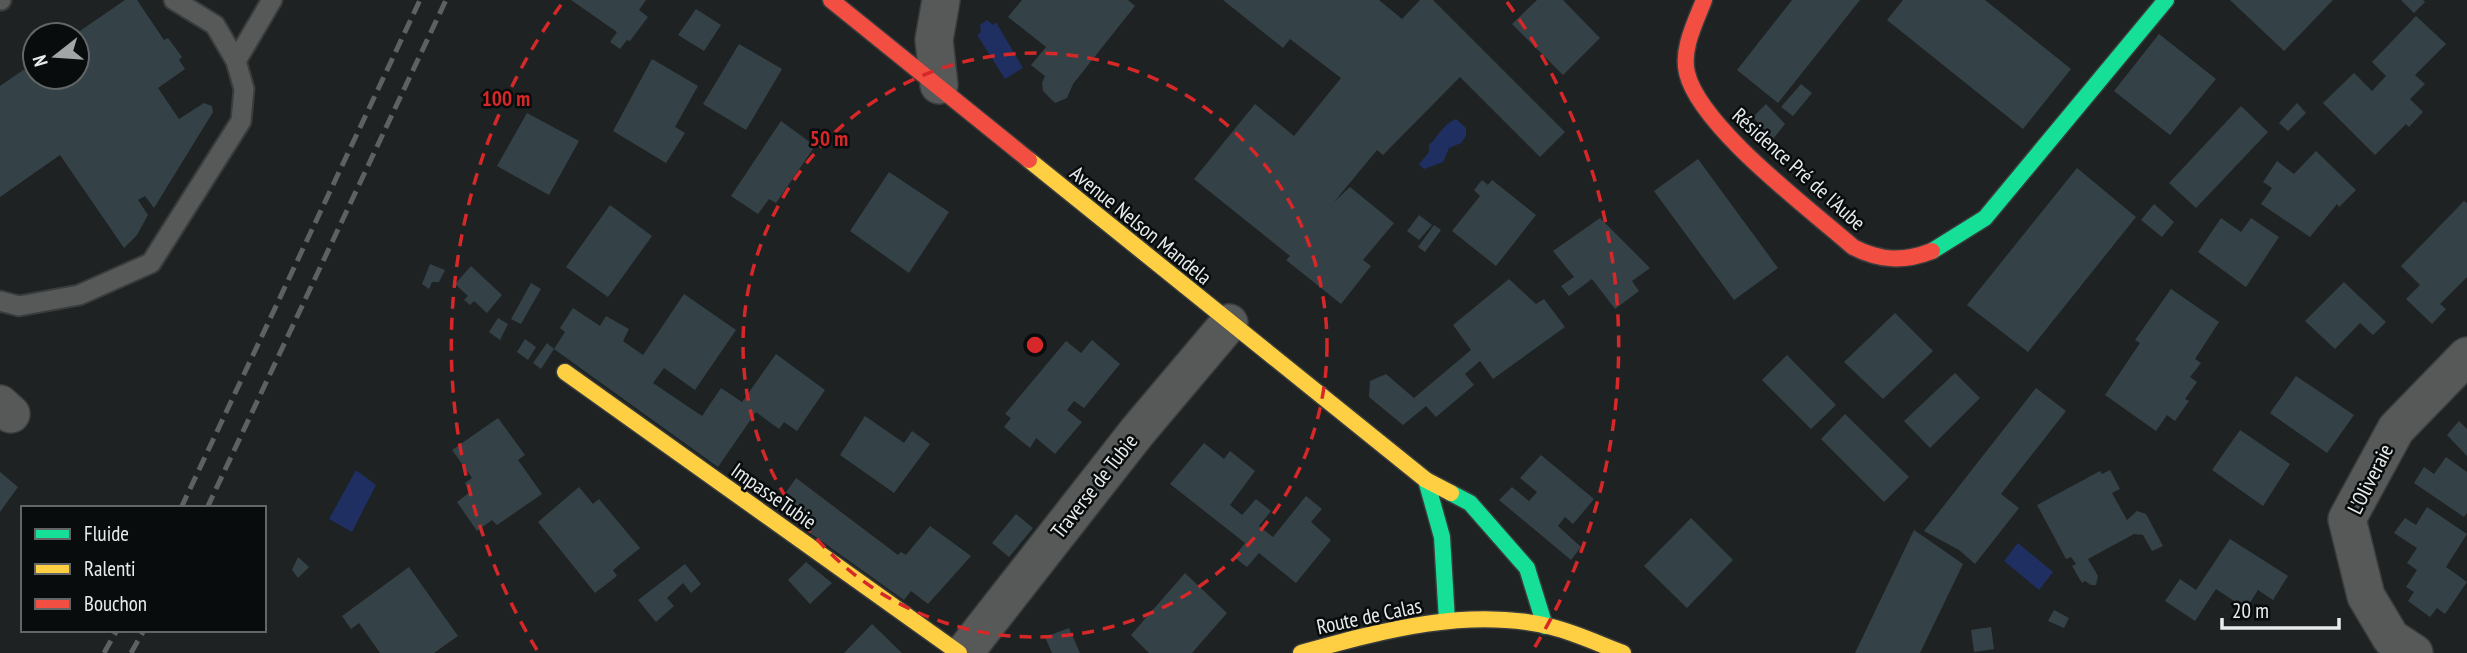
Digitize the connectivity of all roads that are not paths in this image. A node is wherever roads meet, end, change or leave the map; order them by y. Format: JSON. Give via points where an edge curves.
{"nodes":[{"id":1,"x":174,"y":0,"type":"edge"},
{"id":2,"x":272,"y":0,"type":"edge"},
{"id":3,"x":941,"y":0,"type":"edge"},
{"id":4,"x":1704,"y":0,"type":"edge"},
{"id":5,"x":2166,"y":0,"type":"edge"},
{"id":6,"x":843,"y":2,"type":"edge"},
{"id":7,"x":236,"y":61,"type":"junction"},
{"id":8,"x":939,"y":85,"type":"junction"},
{"id":9,"x":0,"y":301,"type":"edge"},
{"id":10,"x":1229,"y":323,"type":"junction"},
{"id":11,"x":2467,"y":356,"type":"edge"},
{"id":12,"x":565,"y":372,"type":"dead end"},
{"id":13,"x":1426,"y":480,"type":"junction"},
{"id":14,"x":1447,"y":621,"type":"junction"},
{"id":15,"x":1545,"y":625,"type":"junction"},
{"id":16,"x":962,"y":653,"type":"edge"},
{"id":17,"x":1301,"y":653,"type":"edge"},
{"id":18,"x":1623,"y":653,"type":"edge"},
{"id":19,"x":2414,"y":653,"type":"edge"}],
"edges":[{"from":1,"to":7,"type":"lane","via":[[215,25]]},
{"from":2,"to":7,"type":"lane"},
{"from":3,"to":8,"type":"street","via":[[934,40]]},
{"from":4,"to":5,"type":"street","name":"Résidence Pré de l'Aube","via":[[1686,71],[1715,122],[1853,247],[1872,257],[1897,260],[1930,252],[1985,218]]},
{"from":6,"to":8,"type":"street","name":"Avenue Nelson Mandela"},
{"from":7,"to":9,"type":"lane","via":[[244,89],[241,121],[151,263],[79,295],[19,306]]},
{"from":8,"to":10,"type":"street","name":"Avenue Nelson Mandela"},
{"from":10,"to":13,"type":"street","name":"Avenue Nelson Mandela"},
{"from":10,"to":16,"type":"street","name":"Traverse de Tubie"},
{"from":11,"to":19,"type":"street","name":"L'Oliveraie","via":[[2396,429],[2347,519],[2366,596],[2391,638]]},
{"from":12,"to":16,"type":"street","name":"ImpasseTubie"},
{"from":13,"to":14,"type":"street","via":[[1442,537]]},
{"from":13,"to":15,"type":"street","name":"Avenue Nelson Mandela","via":[[1470,503],[1527,568]]},
{"from":14,"to":15,"type":"street"},
{"from":14,"to":17,"type":"street","name":"Route de Calas","via":[[1373,633]]},
{"from":15,"to":18,"type":"street"}]}
